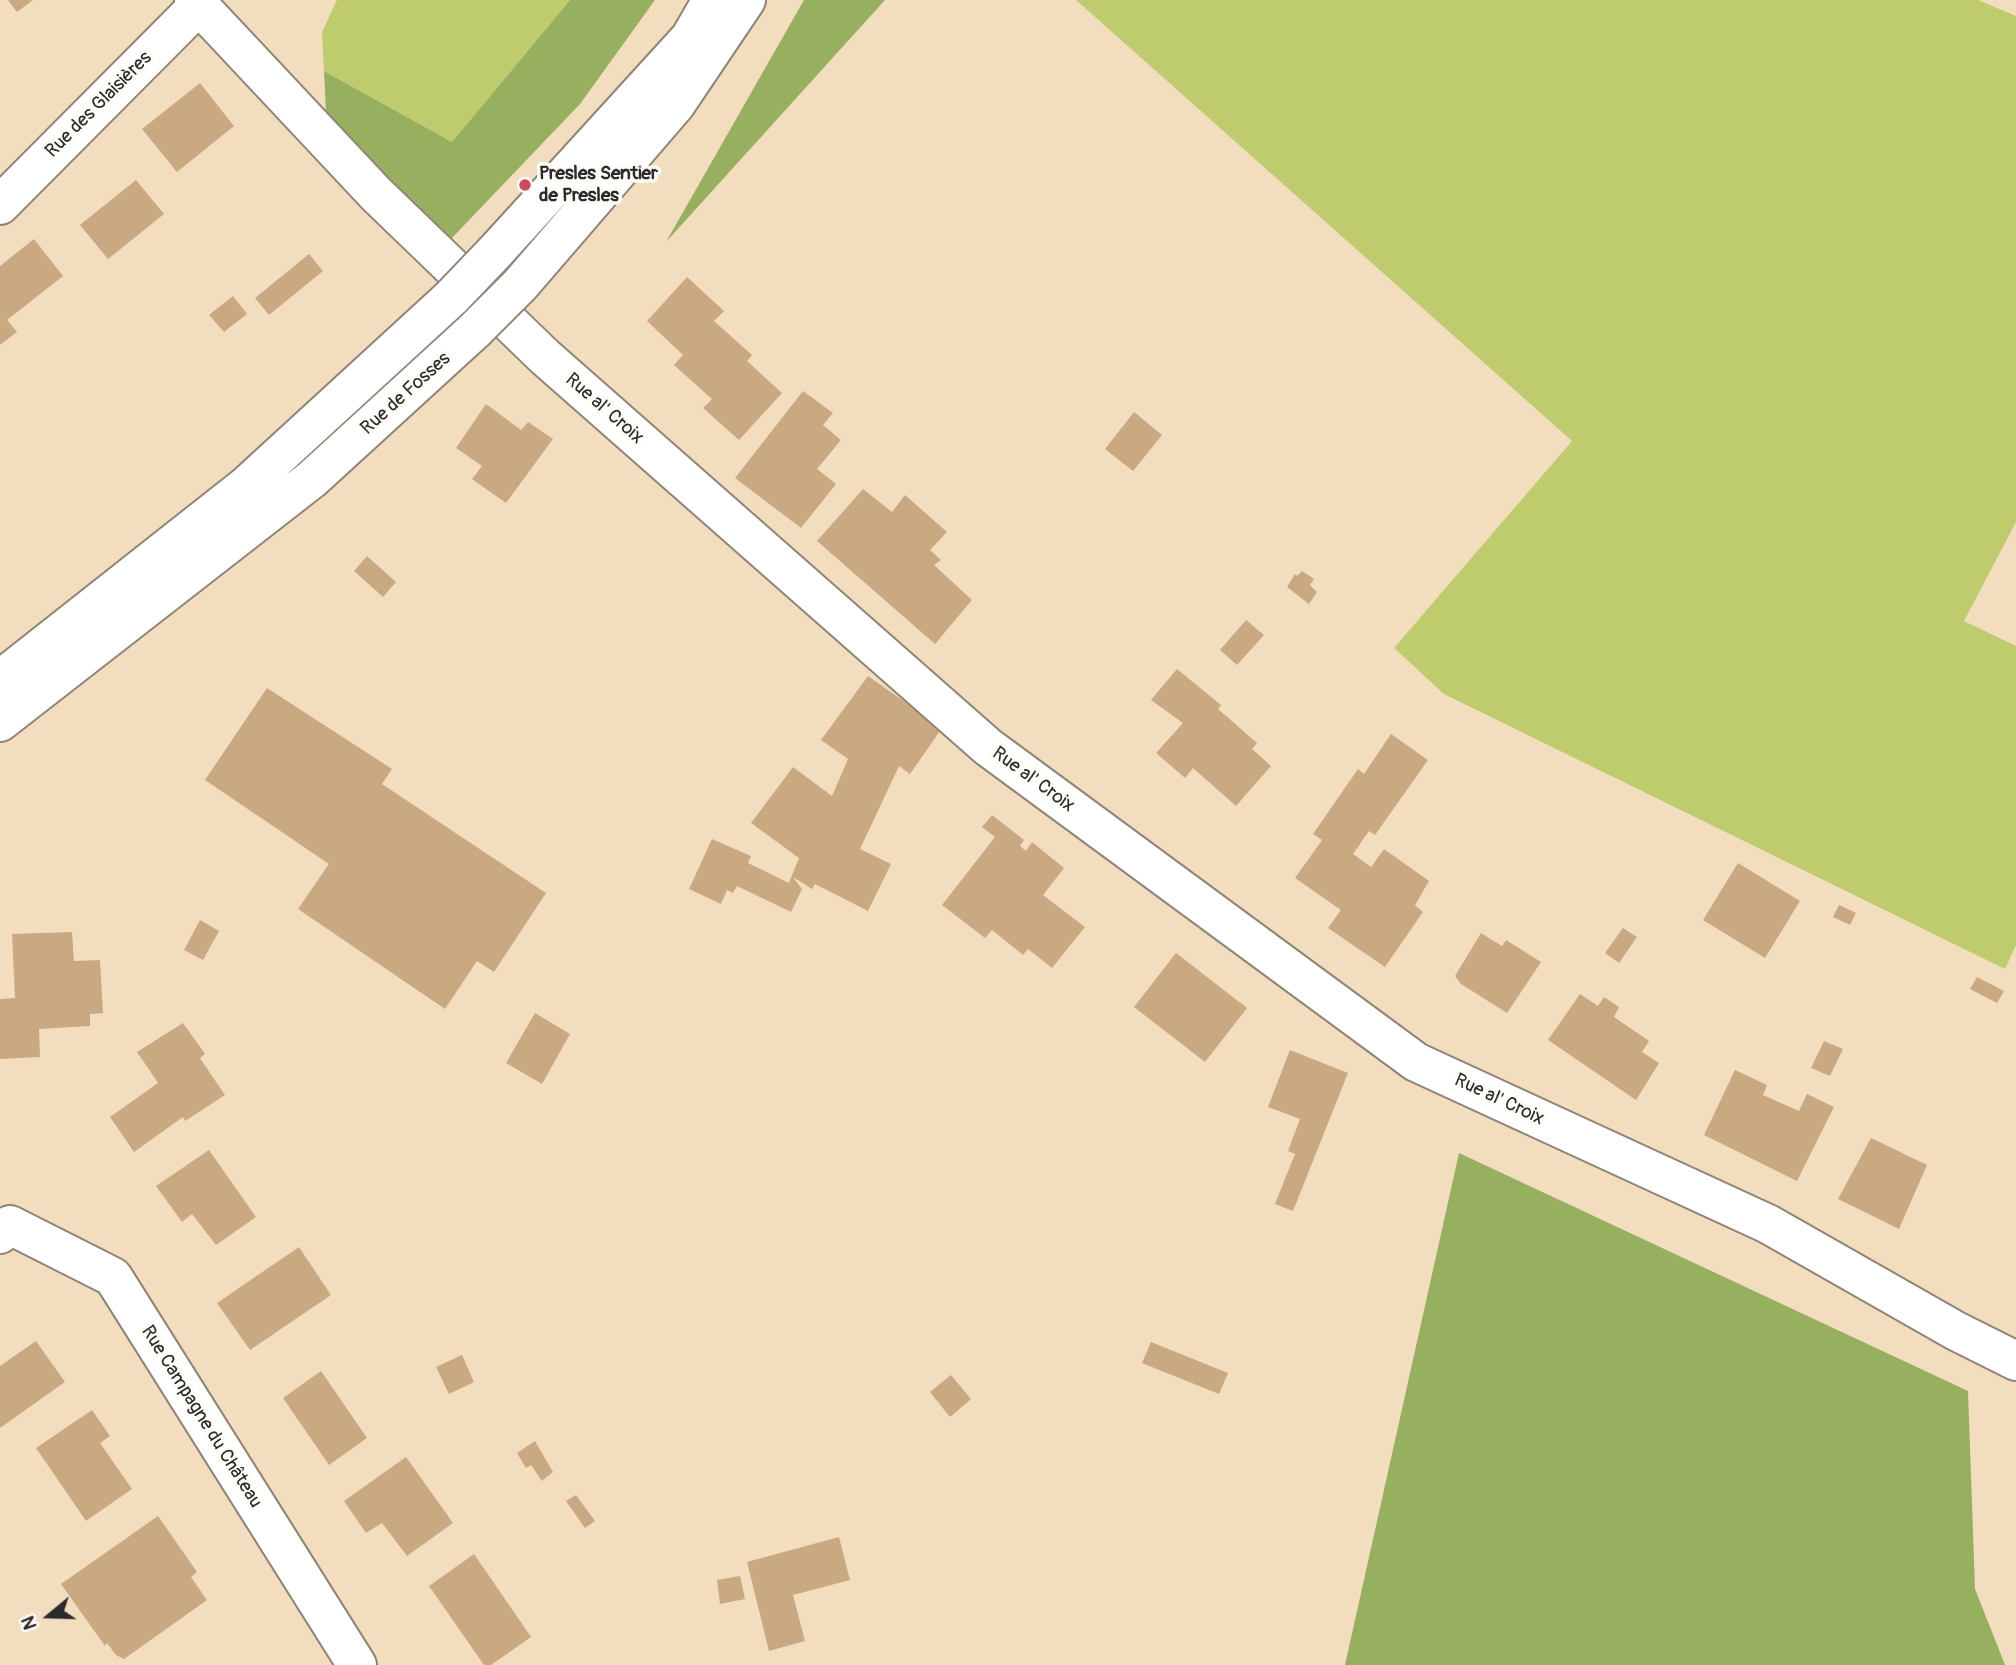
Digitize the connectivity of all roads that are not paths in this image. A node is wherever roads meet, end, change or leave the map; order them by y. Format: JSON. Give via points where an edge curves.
{"nodes":[{"id":1,"x":712,"y":0,"type":"edge"},
{"id":2,"x":746,"y":0,"type":"edge"},
{"id":3,"x":196,"y":3,"type":"edge"},
{"id":4,"x":0,"y":205,"type":"edge"},
{"id":5,"x":0,"y":680,"type":"edge"},
{"id":6,"x":0,"y":722,"type":"edge"},
{"id":7,"x":0,"y":1234,"type":"edge"},
{"id":8,"x":2016,"y":1361,"type":"edge"},
{"id":9,"x":357,"y":1665,"type":"edge"}],
"edges":[{"from":1,"to":5,"type":"street","name":"Rue de Fosses","bridge":true,"via":[[690,38],[451,298],[246,486]]},
{"from":2,"to":6,"type":"street","name":"Rue de Fosses","bridge":true,"via":[[676,104],[520,285],[475,330],[312,479]]},
{"from":3,"to":4,"type":"street","name":"Rue des Glaisières"},
{"from":3,"to":8,"type":"street","name":"Rue al' Croix","via":[[376,194],[545,357],[988,747],[1416,1062],[1768,1224]]},
{"from":7,"to":9,"type":"street","name":"Rue Campagne du Château","via":[[10,1225],[113,1277]]}]}
